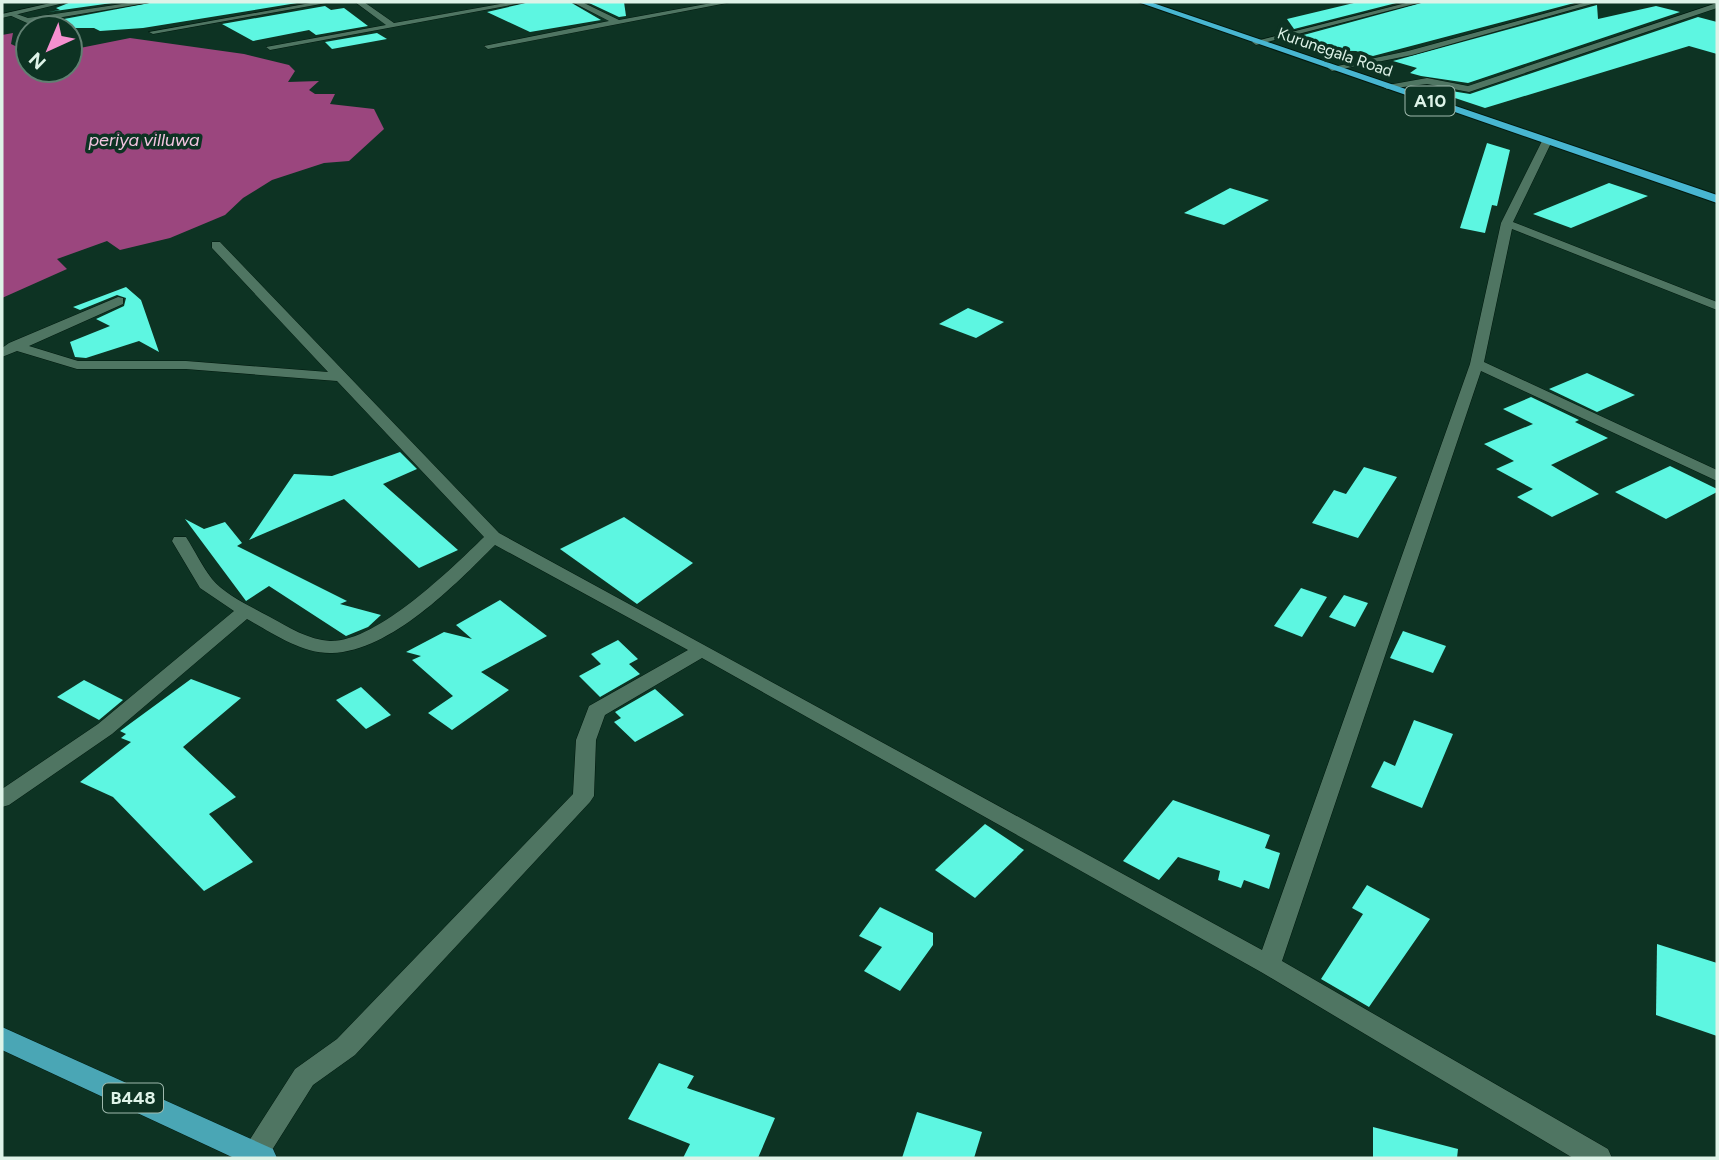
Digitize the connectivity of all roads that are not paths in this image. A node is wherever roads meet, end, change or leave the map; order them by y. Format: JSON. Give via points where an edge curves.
{"nodes":[{"id":1,"x":64,"y":2,"type":"edge"},
{"id":2,"x":148,"y":2,"type":"edge"},
{"id":3,"x":328,"y":2,"type":"edge"},
{"id":4,"x":359,"y":2,"type":"edge"},
{"id":5,"x":523,"y":2,"type":"edge"},
{"id":6,"x":576,"y":2,"type":"edge"},
{"id":7,"x":728,"y":2,"type":"edge"},
{"id":8,"x":1142,"y":2,"type":"edge"},
{"id":9,"x":1418,"y":2,"type":"edge"},
{"id":10,"x":1595,"y":2,"type":"edge"},
{"id":11,"x":1717,"y":5,"type":"edge"},
{"id":12,"x":6,"y":15,"type":"edge"},
{"id":13,"x":617,"y":22,"type":"junction"},
{"id":14,"x":393,"y":26,"type":"junction"},
{"id":15,"x":153,"y":32,"type":"dead end"},
{"id":16,"x":1256,"y":42,"type":"junction"},
{"id":17,"x":488,"y":46,"type":"dead end"},
{"id":18,"x":270,"y":47,"type":"dead end"},
{"id":19,"x":1332,"y":68,"type":"junction"},
{"id":20,"x":1387,"y":86,"type":"junction"},
{"id":21,"x":1547,"y":141,"type":"junction"},
{"id":22,"x":1717,"y":199,"type":"edge"},
{"id":23,"x":1507,"y":223,"type":"junction"},
{"id":24,"x":216,"y":245,"type":"dead end"},
{"id":25,"x":118,"y":301,"type":"dead end"},
{"id":26,"x":1717,"y":306,"type":"edge"},
{"id":27,"x":8,"y":350,"type":"edge"},
{"id":28,"x":1477,"y":364,"type":"junction"},
{"id":29,"x":342,"y":377,"type":"junction"},
{"id":30,"x":1717,"y":476,"type":"edge"},
{"id":31,"x":492,"y":537,"type":"junction"},
{"id":32,"x":180,"y":541,"type":"dead end"},
{"id":33,"x":246,"y":611,"type":"junction"},
{"id":34,"x":702,"y":650,"type":"junction"},
{"id":35,"x":2,"y":799,"type":"edge"},
{"id":36,"x":1269,"y":965,"type":"junction"},
{"id":37,"x":2,"y":1038,"type":"edge"},
{"id":38,"x":256,"y":1157,"type":"edge"},
{"id":39,"x":1598,"y":1158,"type":"edge"}],
"edges":[{"from":1,"to":12,"type":"street"},
{"from":2,"to":12,"type":"street","via":[[27,21]]},
{"from":3,"to":15,"type":"street"},
{"from":4,"to":14,"type":"street"},
{"from":5,"to":14,"type":"street"},
{"from":6,"to":13,"type":"street"},
{"from":7,"to":13,"type":"street"},
{"from":8,"to":16,"type":"highway","name":"Kurunegala Road","number":"A10"},
{"from":9,"to":16,"type":"street"},
{"from":10,"to":19,"type":"street","via":[[1409,53]]},
{"from":11,"to":20,"type":"street","via":[[1469,89],[1427,81]]},
{"from":13,"to":17,"type":"street"},
{"from":14,"to":18,"type":"street"},
{"from":16,"to":19,"type":"highway","name":"Kurunegala Road","number":"A10"},
{"from":19,"to":20,"type":"highway","name":"Kurunegala Road","number":"A10"},
{"from":20,"to":21,"type":"highway","name":"Kurunegala Road","number":"A10"},
{"from":21,"to":22,"type":"highway","name":"Kurunegala Road","number":"A10"},
{"from":21,"to":23,"type":"street"},
{"from":23,"to":26,"type":"street"},
{"from":23,"to":28,"type":"street"},
{"from":24,"to":29,"type":"street"},
{"from":25,"to":27,"type":"street"},
{"from":27,"to":29,"type":"street","via":[[77,365],[186,365]]},
{"from":28,"to":30,"type":"street"},
{"from":28,"to":36,"type":"street"},
{"from":29,"to":31,"type":"street"},
{"from":31,"to":33,"type":"street","via":[[463,568],[371,638],[332,647],[299,639]]},
{"from":31,"to":34,"type":"street"},
{"from":32,"to":33,"type":"street","via":[[206,583]]},
{"from":33,"to":35,"type":"street","via":[[105,729]]},
{"from":34,"to":36,"type":"street"},
{"from":34,"to":38,"type":"street","via":[[596,711],[586,740],[583,796],[346,1047],[304,1077]]},
{"from":36,"to":39,"type":"street"},
{"from":37,"to":38,"type":"main road","number":"B448"}]}
